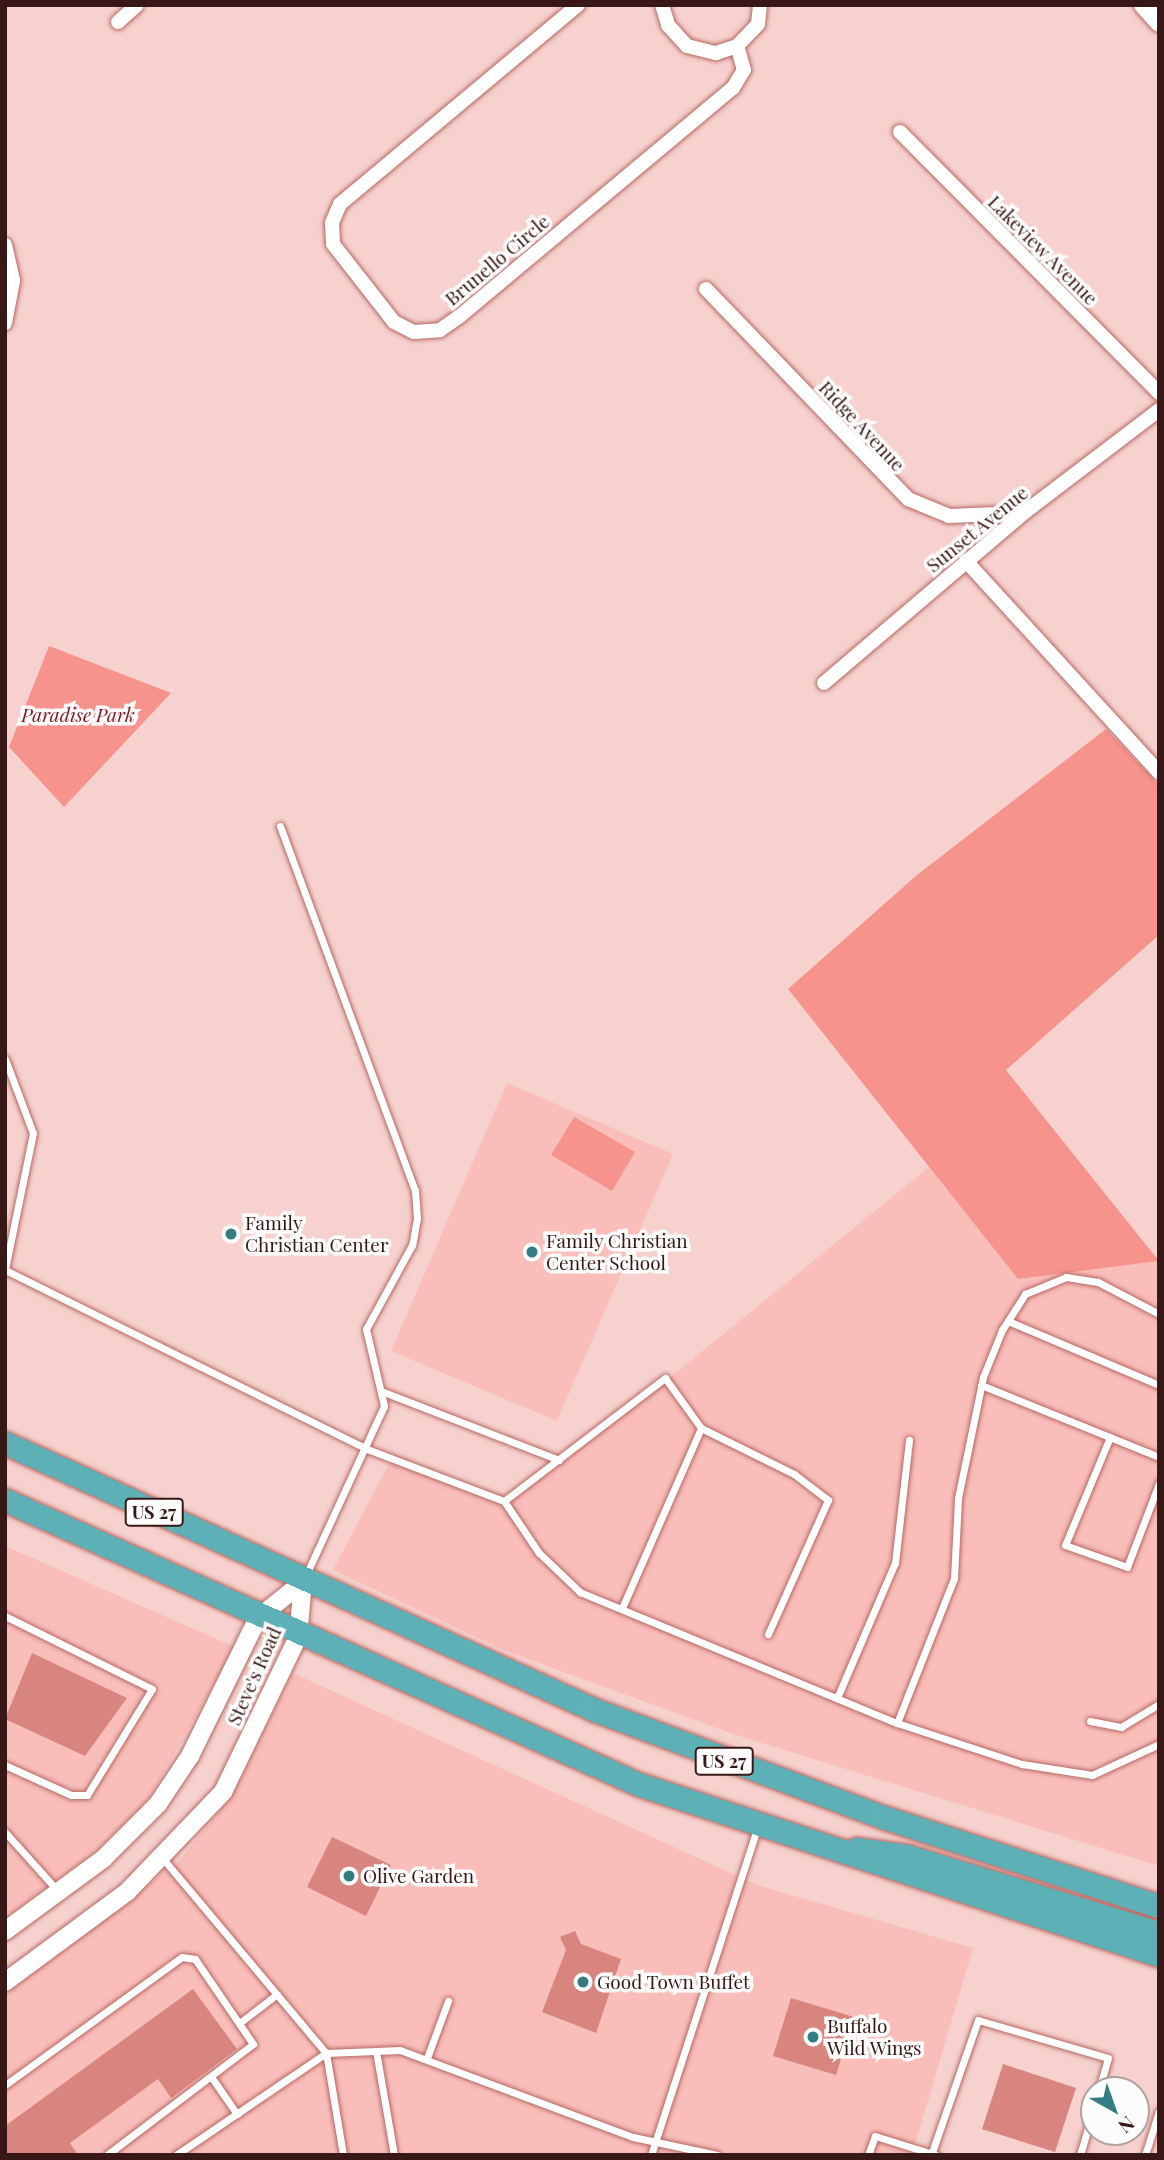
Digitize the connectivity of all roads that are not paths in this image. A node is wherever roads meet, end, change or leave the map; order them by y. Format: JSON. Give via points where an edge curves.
{"nodes":[{"id":1,"x":137,"y":5,"type":"edge"},
{"id":2,"x":578,"y":5,"type":"edge"},
{"id":3,"x":662,"y":5,"type":"edge"},
{"id":4,"x":760,"y":5,"type":"edge"},
{"id":5,"x":1143,"y":5,"type":"edge"},
{"id":6,"x":118,"y":22,"type":"dead end"},
{"id":7,"x":1159,"y":23,"type":"edge"},
{"id":8,"x":737,"y":46,"type":"junction"},
{"id":9,"x":900,"y":132,"type":"dead end"},
{"id":10,"x":5,"y":245,"type":"edge"},
{"id":11,"x":706,"y":289,"type":"dead end"},
{"id":12,"x":5,"y":323,"type":"edge"},
{"id":13,"x":1159,"y":393,"type":"edge"},
{"id":14,"x":1159,"y":410,"type":"edge"},
{"id":15,"x":1026,"y":512,"type":"junction"},
{"id":16,"x":966,"y":561,"type":"junction"},
{"id":17,"x":824,"y":683,"type":"dead end"},
{"id":18,"x":1159,"y":772,"type":"edge"},
{"id":19,"x":280,"y":826,"type":"dead end"},
{"id":20,"x":5,"y":1059,"type":"edge"},
{"id":21,"x":5,"y":1270,"type":"edge"},
{"id":22,"x":1159,"y":1314,"type":"edge"},
{"id":23,"x":1008,"y":1321,"type":"junction"},
{"id":24,"x":981,"y":1385,"type":"junction"},
{"id":25,"x":1159,"y":1385,"type":"edge"},
{"id":26,"x":381,"y":1391,"type":"junction"},
{"id":27,"x":701,"y":1428,"type":"junction"},
{"id":28,"x":1110,"y":1437,"type":"junction"},
{"id":29,"x":909,"y":1440,"type":"dead end"},
{"id":30,"x":5,"y":1443,"type":"edge"},
{"id":31,"x":367,"y":1449,"type":"junction"},
{"id":32,"x":1159,"y":1457,"type":"edge"},
{"id":33,"x":559,"y":1460,"type":"junction"},
{"id":34,"x":1159,"y":1483,"type":"edge"},
{"id":35,"x":5,"y":1500,"type":"edge"},
{"id":36,"x":504,"y":1501,"type":"junction"},
{"id":37,"x":303,"y":1582,"type":"junction"},
{"id":38,"x":622,"y":1608,"type":"junction"},
{"id":39,"x":7,"y":1616,"type":"edge"},
{"id":40,"x":258,"y":1618,"type":"junction"},
{"id":41,"x":5,"y":1626,"type":"edge"},
{"id":42,"x":768,"y":1634,"type":"dead end"},
{"id":43,"x":298,"y":1637,"type":"junction"},
{"id":44,"x":837,"y":1698,"type":"junction"},
{"id":45,"x":1159,"y":1704,"type":"edge"},
{"id":46,"x":1090,"y":1721,"type":"dead end"},
{"id":47,"x":897,"y":1723,"type":"junction"},
{"id":48,"x":1159,"y":1744,"type":"edge"},
{"id":49,"x":5,"y":1765,"type":"edge"},
{"id":50,"x":757,"y":1828,"type":"junction"},
{"id":51,"x":5,"y":1832,"type":"edge"},
{"id":52,"x":801,"y":1842,"type":"junction"},
{"id":53,"x":164,"y":1860,"type":"junction"},
{"id":54,"x":58,"y":1892,"type":"junction"},
{"id":55,"x":1159,"y":1906,"type":"edge"},
{"id":56,"x":5,"y":1931,"type":"edge"},
{"id":57,"x":1159,"y":1933,"type":"edge"},
{"id":58,"x":1159,"y":1955,"type":"edge"},
{"id":59,"x":5,"y":1982,"type":"edge"},
{"id":60,"x":277,"y":1994,"type":"junction"},
{"id":61,"x":448,"y":2001,"type":"dead end"},
{"id":62,"x":242,"y":2021,"type":"junction"},
{"id":63,"x":376,"y":2051,"type":"junction"},
{"id":64,"x":326,"y":2053,"type":"junction"},
{"id":65,"x":427,"y":2058,"type":"junction"},
{"id":66,"x":1103,"y":2076,"type":"edge"},
{"id":67,"x":212,"y":2078,"type":"junction"},
{"id":68,"x":5,"y":2085,"type":"edge"},
{"id":69,"x":1159,"y":2111,"type":"edge"},
{"id":70,"x":237,"y":2114,"type":"junction"},
{"id":71,"x":653,"y":2139,"type":"junction"},
{"id":72,"x":933,"y":2154,"type":"edge"},
{"id":73,"x":107,"y":2155,"type":"edge"},
{"id":74,"x":176,"y":2155,"type":"edge"},
{"id":75,"x":343,"y":2155,"type":"edge"},
{"id":76,"x":394,"y":2155,"type":"edge"},
{"id":77,"x":651,"y":2155,"type":"edge"},
{"id":78,"x":717,"y":2155,"type":"edge"},
{"id":79,"x":868,"y":2155,"type":"edge"},
{"id":80,"x":1145,"y":2155,"type":"edge"}],
"edges":[{"from":1,"to":6,"type":"street"},
{"from":2,"to":8,"type":"street","name":"Brunello Circle","via":[[340,204],[332,223],[333,244],[394,322],[414,332],[440,331],[460,316],[733,88],[744,70]]},
{"from":3,"to":8,"type":"street","via":[[668,25],[687,46],[716,53]]},
{"from":4,"to":8,"type":"street","via":[[758,24]]},
{"from":5,"to":7,"type":"street"},
{"from":9,"to":13,"type":"street","name":"Lakeview Avenue"},
{"from":10,"to":12,"type":"street","via":[[12,281]]},
{"from":11,"to":15,"type":"street","name":"Ridge Avenue","via":[[908,499],[976,519]]},
{"from":14,"to":15,"type":"street","name":"Sunset Avenue"},
{"from":15,"to":16,"type":"street","name":"Sunset Avenue"},
{"from":16,"to":17,"type":"street","name":"Sunset Avenue"},
{"from":16,"to":18,"type":"street"},
{"from":19,"to":26,"type":"lane","via":[[415,1190],[412,1245],[366,1329]]},
{"from":20,"to":21,"type":"lane","via":[[33,1133]]},
{"from":21,"to":31,"type":"lane"},
{"from":22,"to":23,"type":"lane","via":[[1098,1282],[1066,1277],[1025,1294]]},
{"from":23,"to":24,"type":"lane"},
{"from":23,"to":25,"type":"lane"},
{"from":24,"to":28,"type":"lane"},
{"from":24,"to":47,"type":"lane","via":[[958,1498],[954,1578]]},
{"from":26,"to":31,"type":"lane","via":[[384,1406]]},
{"from":26,"to":33,"type":"lane"},
{"from":27,"to":33,"type":"lane","via":[[665,1378]]},
{"from":27,"to":38,"type":"lane"},
{"from":27,"to":42,"type":"lane","via":[[794,1474],[828,1500]]},
{"from":28,"to":32,"type":"lane"},
{"from":28,"to":34,"type":"lane","via":[[1065,1545],[1127,1567]]},
{"from":29,"to":44,"type":"lane","via":[[895,1563]]},
{"from":30,"to":37,"type":"highway","number":"US 27"},
{"from":31,"to":36,"type":"lane"},
{"from":31,"to":37,"type":"lane"},
{"from":33,"to":36,"type":"lane"},
{"from":35,"to":40,"type":"highway","number":"US 27"},
{"from":36,"to":38,"type":"lane","via":[[539,1553],[580,1592]]},
{"from":37,"to":40,"type":"street","name":"Steve's Road"},
{"from":37,"to":43,"type":"street","name":"Steve's Road"},
{"from":37,"to":55,"type":"highway","number":"US 27","via":[[729,1763]]},
{"from":38,"to":44,"type":"lane"},
{"from":39,"to":41,"type":"lane"},
{"from":39,"to":49,"type":"lane","via":[[152,1689],[87,1795],[71,1795]]},
{"from":40,"to":43,"type":"highway","number":"US 27"},
{"from":40,"to":54,"type":"street","name":"Steve's Road","via":[[169,1789],[118,1846]]},
{"from":43,"to":50,"type":"highway","number":"US 27","via":[[498,1726]]},
{"from":43,"to":53,"type":"street","name":"Steve's Road","via":[[223,1792]]},
{"from":44,"to":47,"type":"lane"},
{"from":45,"to":46,"type":"lane","via":[[1121,1727]]},
{"from":47,"to":48,"type":"lane","via":[[1022,1764],[1092,1775]]},
{"from":50,"to":52,"type":"highway","number":"US 27"},
{"from":50,"to":71,"type":"lane"},
{"from":51,"to":54,"type":"lane"},
{"from":52,"to":57,"type":"highway","via":[[907,1856]]},
{"from":52,"to":58,"type":"highway","number":"US 27"},
{"from":53,"to":59,"type":"street","name":"Steve's Road"},
{"from":53,"to":60,"type":"lane"},
{"from":54,"to":56,"type":"street","name":"Steve's Road"},
{"from":60,"to":62,"type":"lane"},
{"from":60,"to":64,"type":"lane"},
{"from":61,"to":65,"type":"lane"},
{"from":62,"to":67,"type":"lane","via":[[253,2044]]},
{"from":62,"to":68,"type":"lane","via":[[195,1959],[181,1957]]},
{"from":63,"to":64,"type":"lane"},
{"from":63,"to":65,"type":"lane"},
{"from":63,"to":76,"type":"lane"},
{"from":64,"to":70,"type":"lane"},
{"from":64,"to":75,"type":"lane"},
{"from":65,"to":71,"type":"lane","via":[[633,2137]]},
{"from":66,"to":72,"type":"lane","via":[[1108,2058],[978,2020]]},
{"from":67,"to":70,"type":"lane"},
{"from":67,"to":73,"type":"lane"},
{"from":69,"to":80,"type":"lane"},
{"from":70,"to":74,"type":"lane"},
{"from":71,"to":77,"type":"lane"},
{"from":71,"to":78,"type":"lane"},
{"from":72,"to":79,"type":"lane","via":[[875,2136]]}]}
